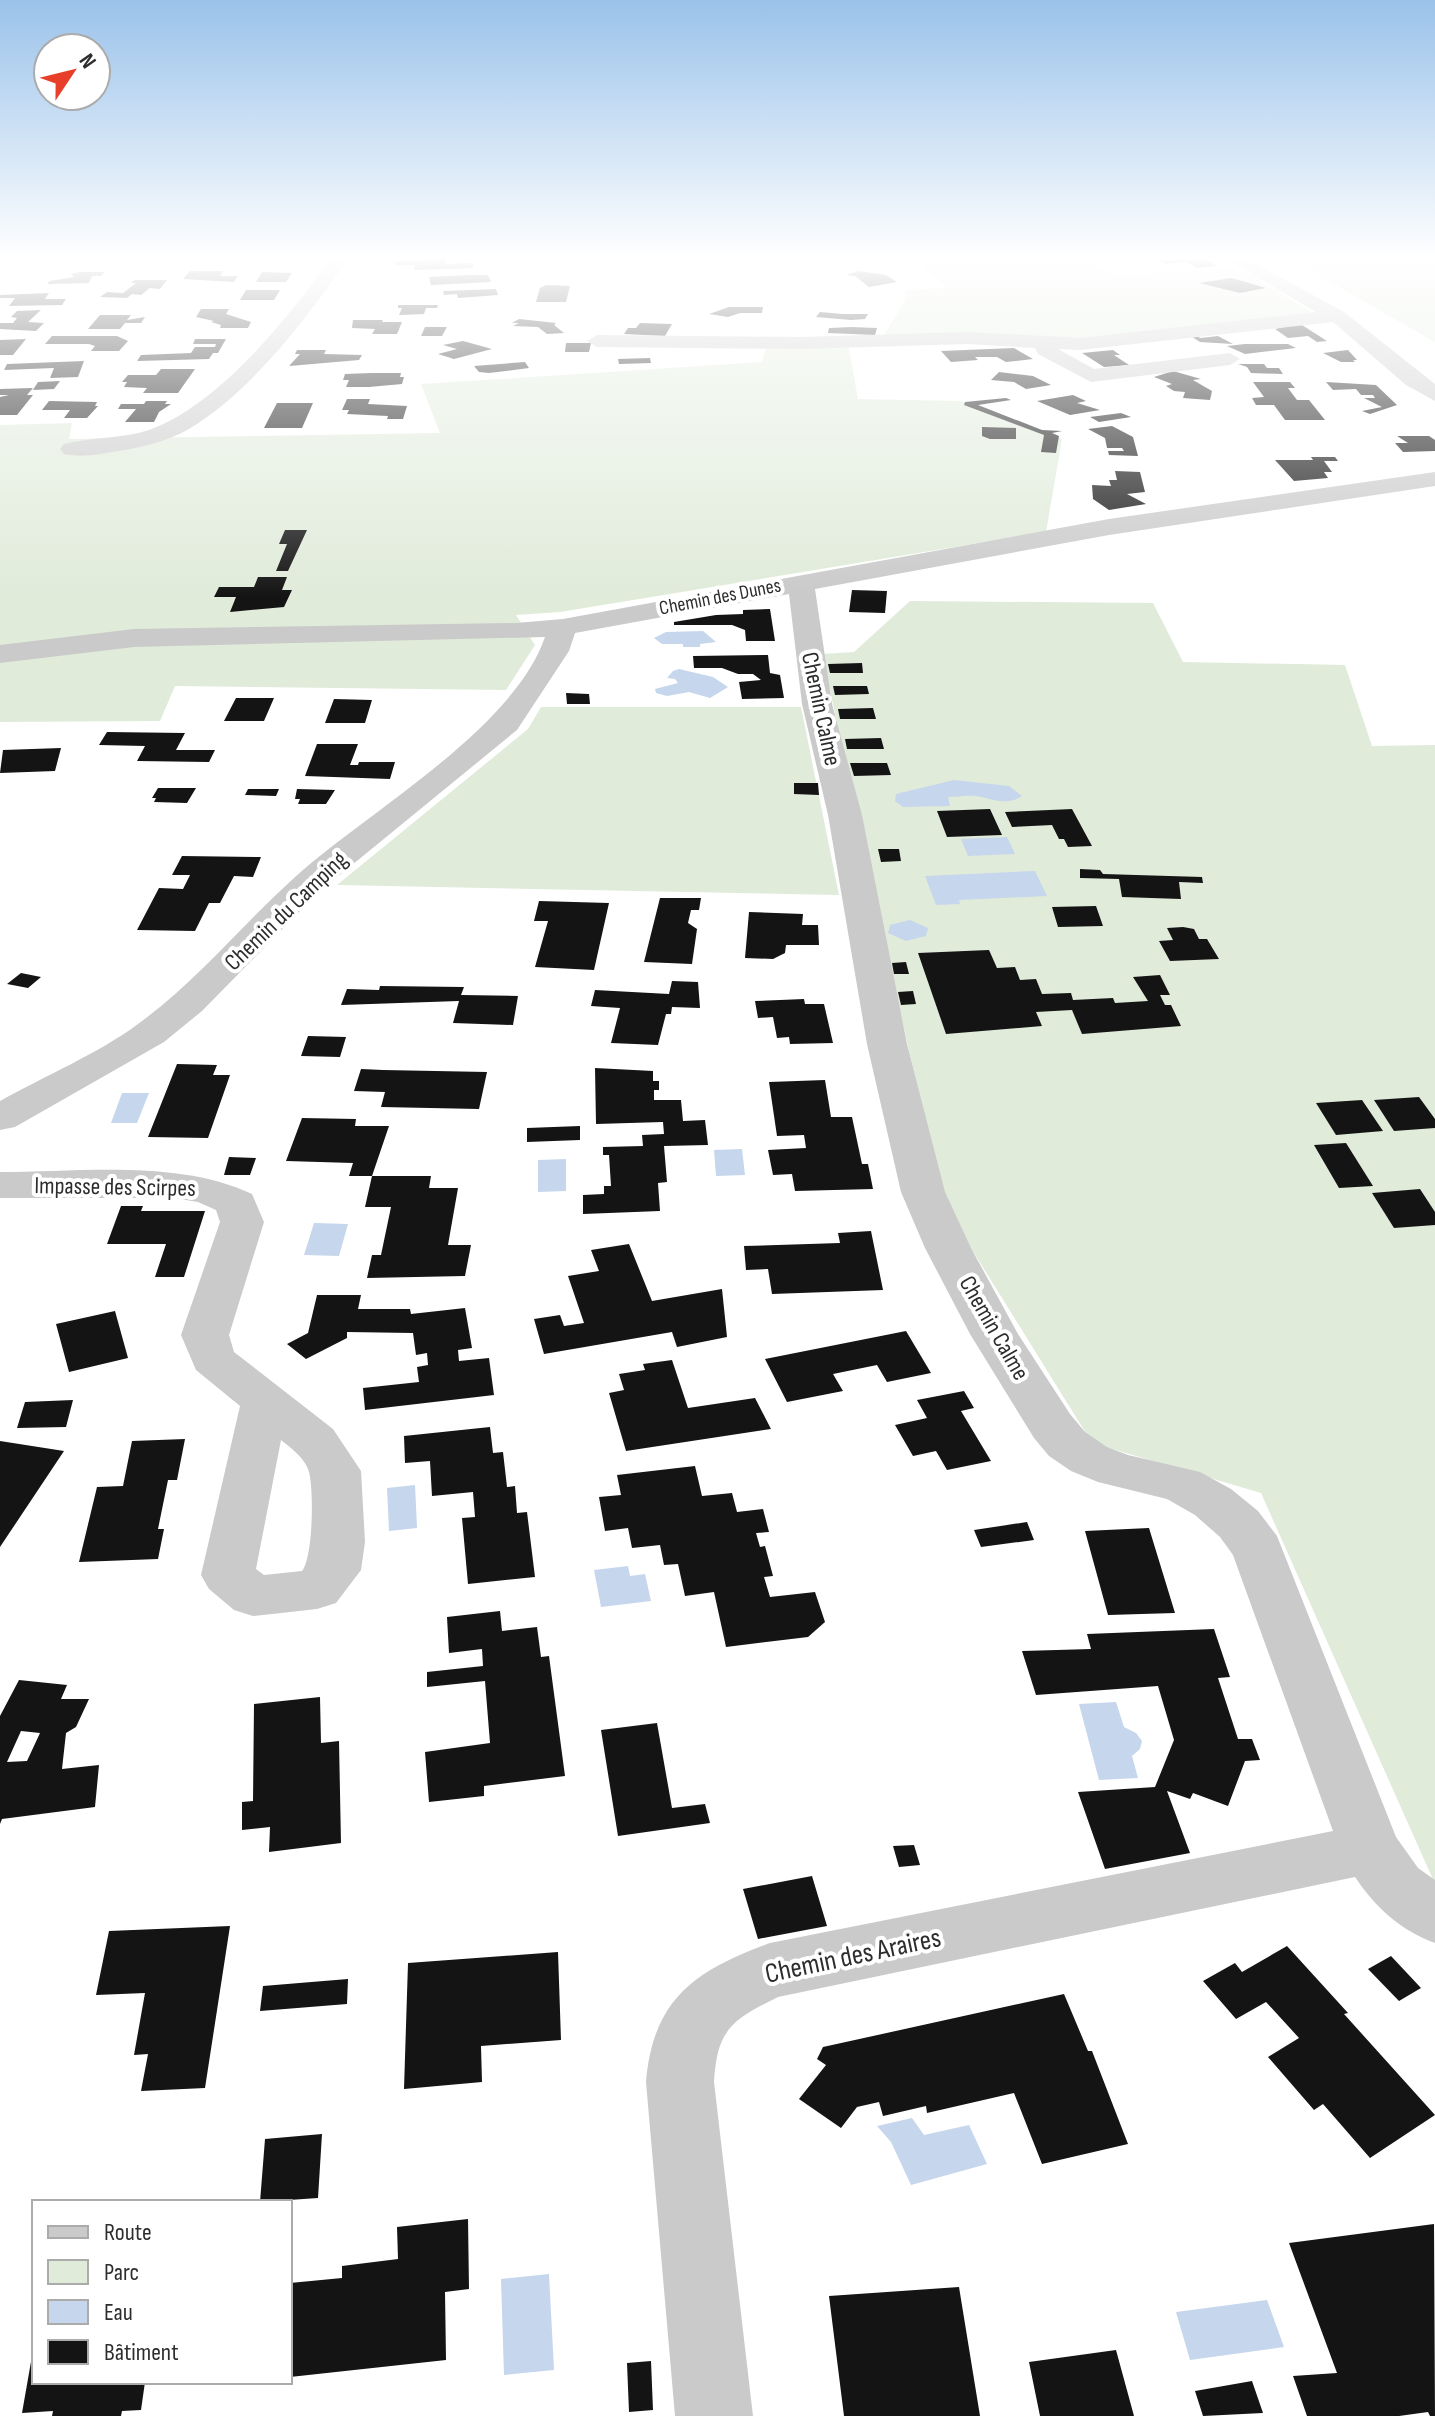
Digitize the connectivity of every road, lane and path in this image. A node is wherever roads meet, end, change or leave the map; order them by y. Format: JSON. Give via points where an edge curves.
{"nodes":[{"id":1,"x":241,"y":372,"type":"edge"},
{"id":2,"x":1083,"y":372,"type":"edge"},
{"id":3,"x":1126,"y":372,"type":"edge"},
{"id":4,"x":1404,"y":372,"type":"edge"},
{"id":5,"x":1435,"y":394,"type":"edge"},
{"id":6,"x":72,"y":449,"type":"dead end"},
{"id":7,"x":1435,"y":479,"type":"edge"},
{"id":8,"x":801,"y":582,"type":"junction"},
{"id":9,"x":563,"y":627,"type":"junction"},
{"id":10,"x":0,"y":654,"type":"edge"},
{"id":11,"x":0,"y":1118,"type":"edge"},
{"id":12,"x":0,"y":1185,"type":"edge"},
{"id":13,"x":267,"y":1400,"type":"dead end"},
{"id":14,"x":1370,"y":1849,"type":"junction"},
{"id":15,"x":1435,"y":1916,"type":"edge"},
{"id":16,"x":714,"y":2416,"type":"edge"}],
"edges":[{"from":1,"to":6,"type":"street","via":[[175,428],[127,442]]},
{"from":2,"to":3,"type":"street","via":[[1091,376]]},
{"from":4,"to":5,"type":"street"},
{"from":7,"to":8,"type":"street","name":"Chemin des Dunes","via":[[1109,527]]},
{"from":8,"to":9,"type":"street","name":"Chemin des Dunes"},
{"from":8,"to":14,"type":"street","name":"Chemin Calme","via":[[817,704],[923,1192],[994,1334],[1067,1444],[1116,1470],[1182,1485],[1213,1502],[1258,1549]]},
{"from":9,"to":10,"type":"street","name":"Chemin des Dunes","via":[[134,638]]},
{"from":9,"to":11,"type":"street","name":"Chemin du Camping","via":[[555,651],[506,723],[307,885],[188,1003],[150,1034]]},
{"from":12,"to":13,"type":"street","name":"Impasse des Scirpes","via":[[174,1185],[209,1190],[236,1203],[242,1222],[205,1335],[213,1359]]},
{"from":14,"to":15,"type":"street","name":"Chemin Calme","via":[[1396,1886]]},
{"from":14,"to":16,"type":"street","name":"Chemin des Araires","via":[[770,1971],[733,1986],[702,2010],[684,2044],[680,2082]]}]}
